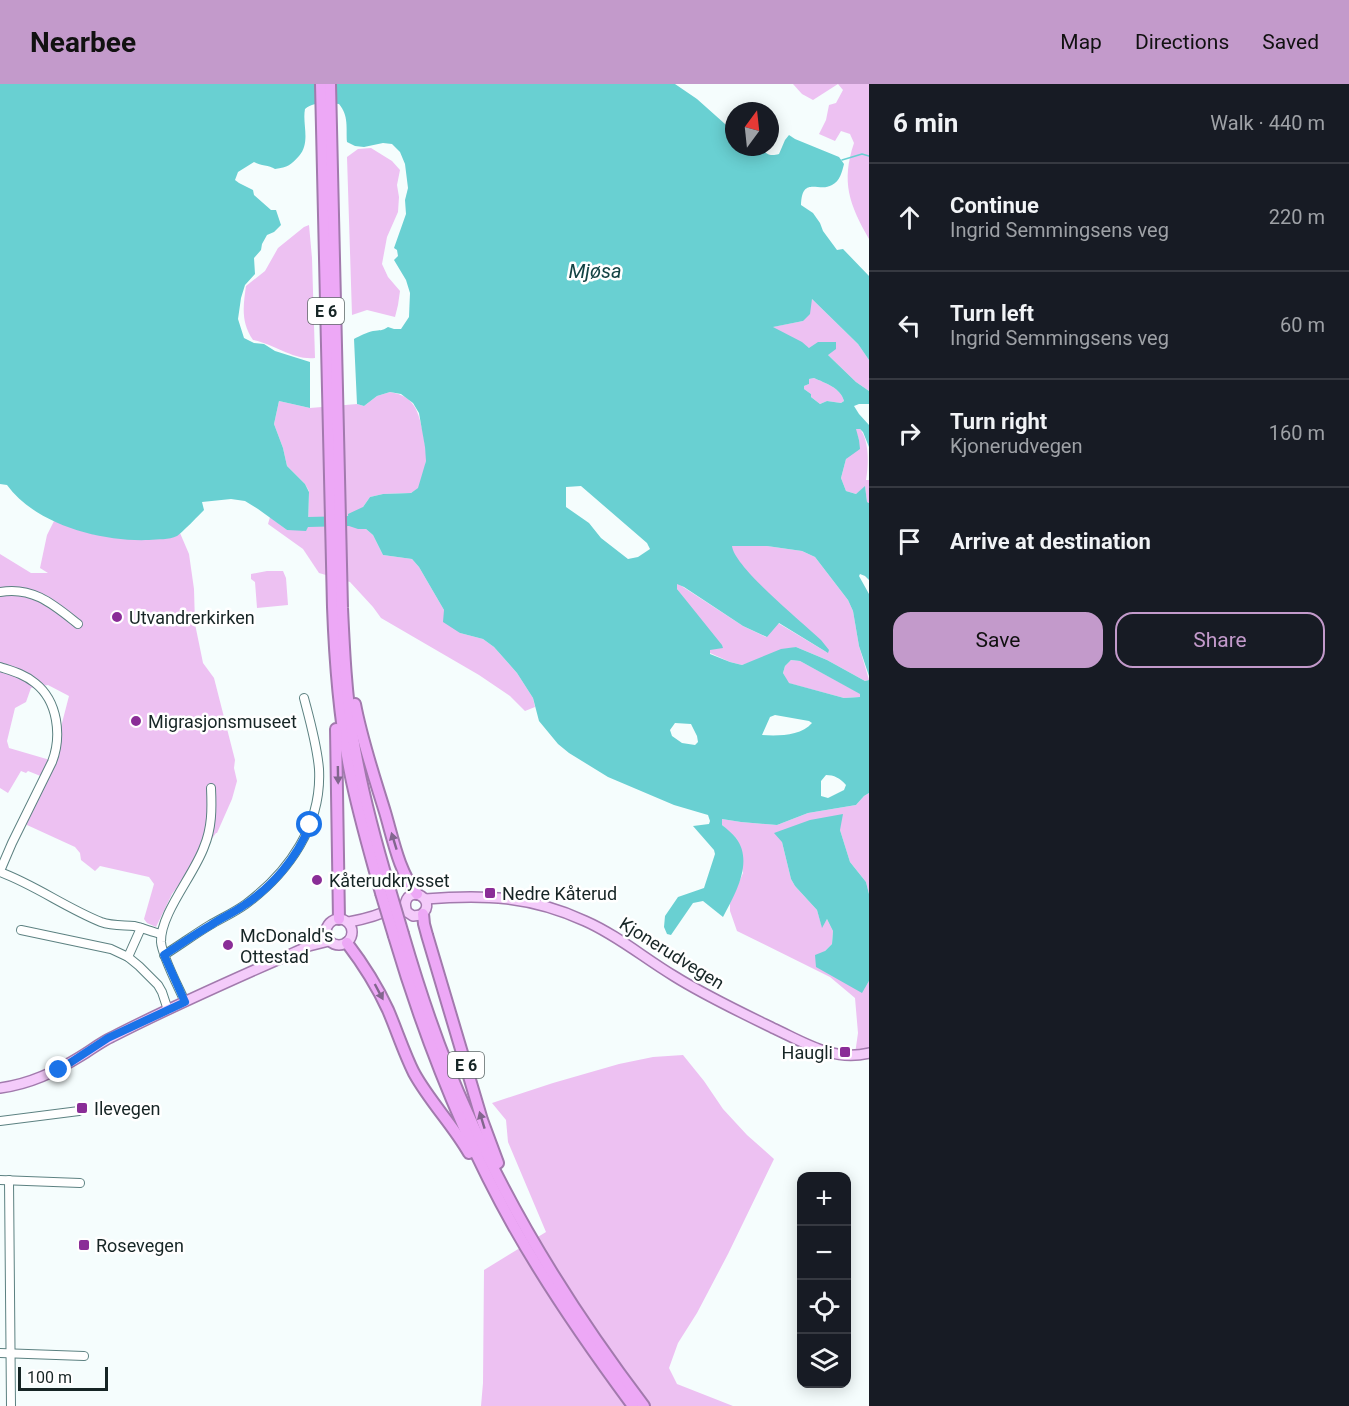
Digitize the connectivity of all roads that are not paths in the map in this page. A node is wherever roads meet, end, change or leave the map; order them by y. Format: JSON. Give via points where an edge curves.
{"nodes":[{"id":1,"x":321,"y":84,"type":"edge"},
{"id":2,"x":330,"y":84,"type":"edge"},
{"id":3,"x":326,"y":116,"type":"junction"},
{"id":4,"x":0,"y":591,"type":"edge"},
{"id":5,"x":78,"y":624,"type":"dead end"},
{"id":6,"x":0,"y":667,"type":"edge"},
{"id":7,"x":341,"y":672,"type":"junction"},
{"id":8,"x":304,"y":698,"type":"dead end"},
{"id":9,"x":211,"y":788,"type":"dead end"},
{"id":10,"x":0,"y":871,"type":"edge"},
{"id":11,"x":423,"y":903,"type":"junction"},
{"id":12,"x":406,"y":906,"type":"junction"},
{"id":13,"x":347,"y":924,"type":"junction"},
{"id":14,"x":141,"y":928,"type":"junction"},
{"id":15,"x":21,"y":930,"type":"dead end"},
{"id":16,"x":161,"y":934,"type":"junction"},
{"id":17,"x":398,"y":935,"type":"junction"},
{"id":18,"x":327,"y":937,"type":"junction"},
{"id":19,"x":346,"y":944,"type":"junction"},
{"id":20,"x":164,"y":955,"type":"junction"},
{"id":21,"x":128,"y":957,"type":"junction"},
{"id":22,"x":185,"y":1002,"type":"junction"},
{"id":23,"x":168,"y":1010,"type":"junction"},
{"id":24,"x":869,"y":1053,"type":"edge"},
{"id":25,"x":0,"y":1089,"type":"edge"},
{"id":26,"x":79,"y":1111,"type":"dead end"},
{"id":27,"x":1,"y":1121,"type":"edge"},
{"id":28,"x":0,"y":1180,"type":"edge"},
{"id":29,"x":9,"y":1180,"type":"junction"},
{"id":30,"x":80,"y":1183,"type":"dead end"},
{"id":31,"x":491,"y":1185,"type":"junction"},
{"id":32,"x":517,"y":1214,"type":"junction"},
{"id":33,"x":0,"y":1353,"type":"edge"},
{"id":34,"x":10,"y":1353,"type":"junction"},
{"id":35,"x":84,"y":1356,"type":"dead end"},
{"id":36,"x":11,"y":1406,"type":"edge"},
{"id":37,"x":633,"y":1406,"type":"edge"},
{"id":38,"x":644,"y":1406,"type":"edge"}],
"edges":[{"from":1,"to":3,"type":"highway","number":"E 6"},
{"from":2,"to":3,"type":"highway","number":"E 6"},
{"from":3,"to":7,"type":"highway","number":"E 6","via":[[336,540],[333,623]]},
{"from":4,"to":5,"type":"street","via":[[33,593]]},
{"from":6,"to":10,"type":"street","via":[[25,676],[42,689],[50,702],[58,734],[52,762]]},
{"from":11,"to":7,"type":"highway","number":"E 6","one_way":true,"via":[[401,864]]},
{"from":7,"to":13,"type":"highway","number":"E 6","one_way":true,"via":[[336,720]]},
{"from":7,"to":17,"type":"highway","number":"E 6","bridge":true,"via":[[342,725],[358,811]]},
{"from":8,"to":20,"type":"street","via":[[319,771],[314,813],[304,839],[263,891]]},
{"from":9,"to":16,"type":"street","via":[[211,825],[205,845]]},
{"from":10,"to":14,"type":"street","via":[[105,923]]},
{"from":11,"to":12,"type":"main road","name":"Kjonerudvegen","via":[[410,896]]},
{"from":11,"to":12,"type":"main road","name":"Kjonerudvegen","via":[[418,916],[413,916]]},
{"from":11,"to":24,"type":"main road","name":"Kjonerudvegen","via":[[453,898],[512,898],[562,911],[608,932],[716,1000],[796,1040],[833,1054]]},
{"from":32,"to":11,"type":"highway","number":"E 6","one_way":true,"via":[[482,1120],[424,927]]},
{"from":12,"to":13,"type":"main road","name":"Kjonerudvegen"},
{"from":13,"to":18,"type":"main road","via":[[332,921]]},
{"from":13,"to":19,"type":"main road","via":[[352,936]]},
{"from":14,"to":16,"type":"street"},
{"from":14,"to":21,"type":"street"},
{"from":15,"to":21,"type":"street","via":[[111,949]]},
{"from":16,"to":20,"type":"street"},
{"from":17,"to":31,"type":"highway","number":"E 6","via":[[412,995],[437,1064]]},
{"from":17,"to":32,"type":"highway","number":"E 6","via":[[452,1078]]},
{"from":18,"to":19,"type":"main road","via":[[339,946]]},
{"from":18,"to":22,"type":"main road"},
{"from":19,"to":31,"type":"highway","number":"E 6","one_way":true,"via":[[381,994],[416,1075]]},
{"from":20,"to":22,"type":"street"},
{"from":21,"to":23,"type":"street","via":[[158,985]]},
{"from":22,"to":23,"type":"main road"},
{"from":23,"to":25,"type":"main road","via":[[108,1038],[59,1070]]},
{"from":26,"to":27,"type":"street"},
{"from":28,"to":29,"type":"street"},
{"from":29,"to":30,"type":"street"},
{"from":29,"to":34,"type":"street"},
{"from":31,"to":37,"type":"highway","number":"E 6","via":[[553,1292]]},
{"from":32,"to":38,"type":"highway","number":"E 6","via":[[566,1295]]},
{"from":33,"to":34,"type":"street"},
{"from":34,"to":35,"type":"street"},
{"from":34,"to":36,"type":"street"}]}
